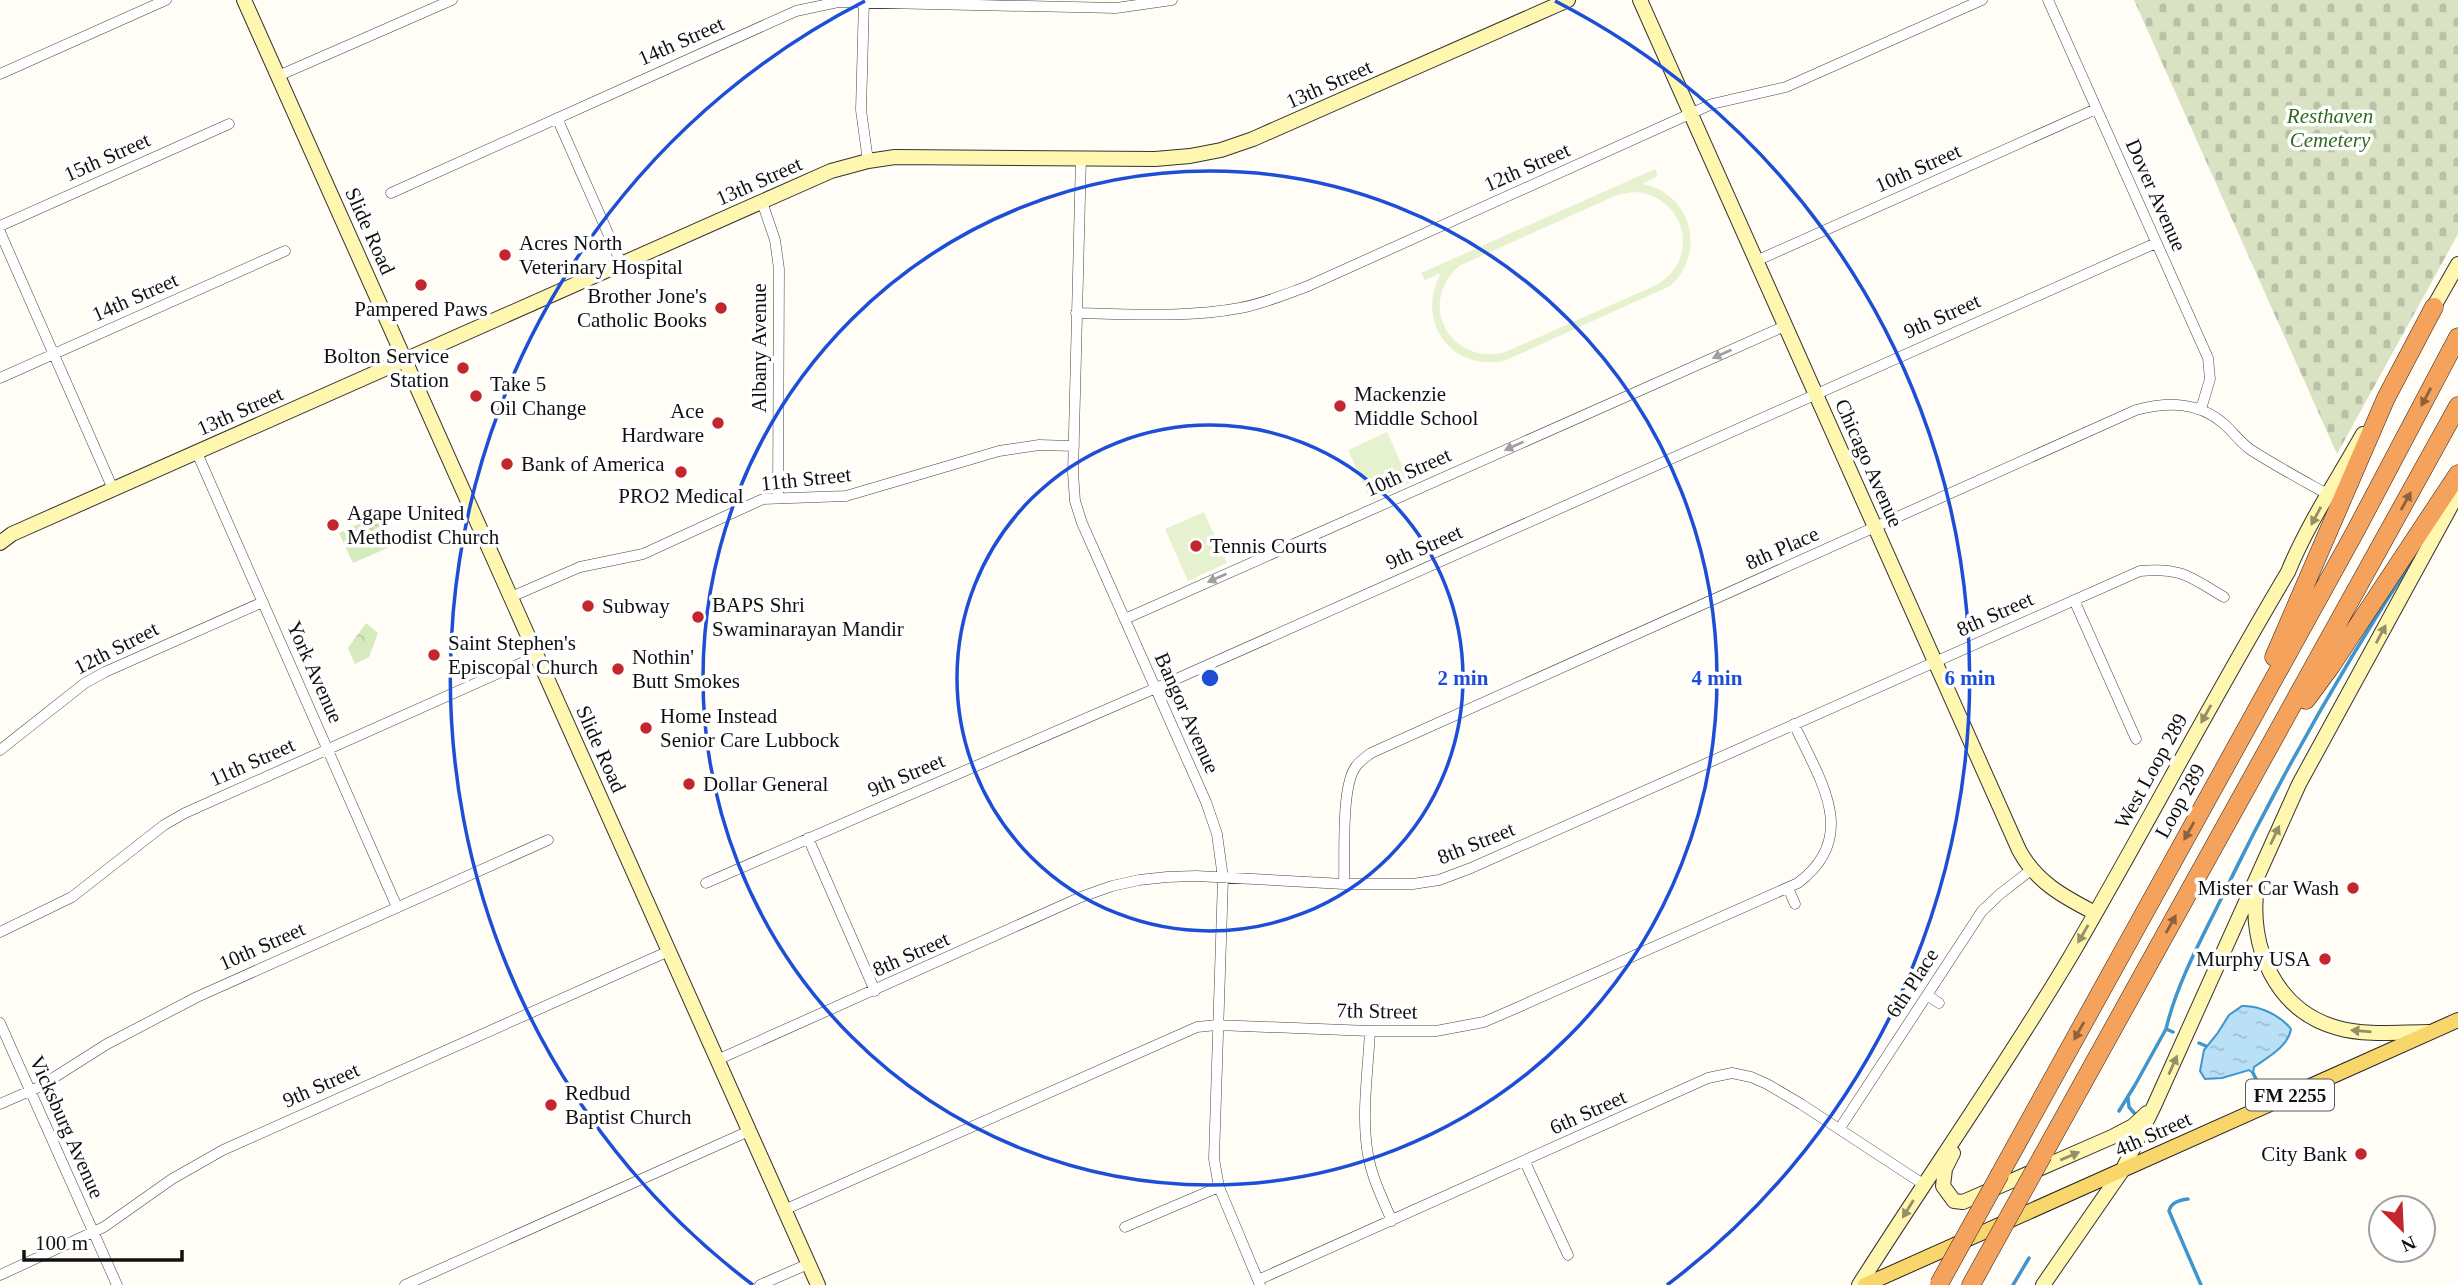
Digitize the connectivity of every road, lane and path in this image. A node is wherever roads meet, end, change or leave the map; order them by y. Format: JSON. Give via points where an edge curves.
{"nodes":[{"id":1,"x":166,"y":0,"type":"edge"},
{"id":2,"x":244,"y":0,"type":"edge"},
{"id":3,"x":452,"y":0,"type":"edge"},
{"id":4,"x":1172,"y":0,"type":"edge"},
{"id":5,"x":1568,"y":0,"type":"edge"},
{"id":6,"x":1640,"y":0,"type":"edge"},
{"id":7,"x":1982,"y":0,"type":"edge"},
{"id":8,"x":2048,"y":0,"type":"edge"},
{"id":9,"x":864,"y":1,"type":"edge"},
{"id":10,"x":0,"y":74,"type":"edge"},
{"id":11,"x":278,"y":76,"type":"junction"},
{"id":12,"x":2096,"y":109,"type":"junction"},
{"id":13,"x":1691,"y":114,"type":"junction"},
{"id":14,"x":557,"y":118,"type":"junction"},
{"id":15,"x":229,"y":124,"type":"dead end"},
{"id":16,"x":1081,"y":157,"type":"junction"},
{"id":17,"x":868,"y":161,"type":"junction"},
{"id":18,"x":391,"y":192,"type":"dead end"},
{"id":19,"x":762,"y":202,"type":"junction"},
{"id":20,"x":0,"y":226,"type":"edge"},
{"id":21,"x":0,"y":232,"type":"edge"},
{"id":22,"x":2157,"y":243,"type":"junction"},
{"id":23,"x":285,"y":251,"type":"dead end"},
{"id":24,"x":1756,"y":261,"type":"junction"},
{"id":25,"x":2458,"y":264,"type":"edge"},
{"id":26,"x":622,"y":265,"type":"junction"},
{"id":27,"x":2434,"y":307,"type":"junction"},
{"id":28,"x":1076,"y":313,"type":"junction"},
{"id":29,"x":1785,"y":326,"type":"junction"},
{"id":30,"x":2458,"y":337,"type":"edge"},
{"id":31,"x":55,"y":354,"type":"junction"},
{"id":32,"x":405,"y":360,"type":"junction"},
{"id":33,"x":0,"y":378,"type":"edge"},
{"id":34,"x":1816,"y":393,"type":"junction"},
{"id":35,"x":2458,"y":407,"type":"edge"},
{"id":36,"x":2201,"y":409,"type":"junction"},
{"id":37,"x":1074,"y":446,"type":"junction"},
{"id":38,"x":197,"y":453,"type":"junction"},
{"id":39,"x":2458,"y":474,"type":"edge"},
{"id":40,"x":113,"y":489,"type":"junction"},
{"id":41,"x":2327,"y":494,"type":"junction"},
{"id":42,"x":2458,"y":494,"type":"edge"},
{"id":43,"x":778,"y":498,"type":"junction"},
{"id":44,"x":1875,"y":528,"type":"junction"},
{"id":45,"x":0,"y":543,"type":"edge"},
{"id":46,"x":511,"y":597,"type":"junction"},
{"id":47,"x":2224,"y":597,"type":"dead end"},
{"id":48,"x":2074,"y":600,"type":"junction"},
{"id":49,"x":263,"y":602,"type":"junction"},
{"id":50,"x":1125,"y":619,"type":"junction"},
{"id":51,"x":537,"y":656,"type":"junction"},
{"id":52,"x":1935,"y":661,"type":"junction"},
{"id":53,"x":1156,"y":688,"type":"junction"},
{"id":54,"x":1794,"y":723,"type":"junction"},
{"id":55,"x":2136,"y":739,"type":"dead end"},
{"id":56,"x":328,"y":749,"type":"junction"},
{"id":57,"x":0,"y":750,"type":"edge"},
{"id":58,"x":2234,"y":750,"type":"junction"},
{"id":59,"x":2231,"y":818,"type":"junction"},
{"id":60,"x":808,"y":838,"type":"junction"},
{"id":61,"x":548,"y":840,"type":"dead end"},
{"id":62,"x":2259,"y":869,"type":"junction"},
{"id":63,"x":2031,"y":870,"type":"junction"},
{"id":64,"x":1223,"y":878,"type":"junction"},
{"id":65,"x":706,"y":883,"type":"dead end"},
{"id":66,"x":1344,"y":884,"type":"junction"},
{"id":67,"x":1787,"y":888,"type":"junction"},
{"id":68,"x":1795,"y":904,"type":"dead end"},
{"id":69,"x":397,"y":907,"type":"junction"},
{"id":70,"x":2095,"y":913,"type":"junction"},
{"id":71,"x":0,"y":932,"type":"edge"},
{"id":72,"x":669,"y":951,"type":"junction"},
{"id":73,"x":875,"y":991,"type":"junction"},
{"id":74,"x":1927,"y":995,"type":"junction"},
{"id":75,"x":1940,"y":1003,"type":"dead end"},
{"id":76,"x":2458,"y":1020,"type":"edge"},
{"id":77,"x":0,"y":1023,"type":"edge"},
{"id":78,"x":1217,"y":1025,"type":"junction"},
{"id":79,"x":1370,"y":1031,"type":"junction"},
{"id":80,"x":2430,"y":1032,"type":"junction"},
{"id":81,"x":717,"y":1060,"type":"junction"},
{"id":82,"x":30,"y":1091,"type":"junction"},
{"id":83,"x":1980,"y":1099,"type":"junction"},
{"id":84,"x":0,"y":1104,"type":"edge"},
{"id":85,"x":2154,"y":1106,"type":"junction"},
{"id":86,"x":1840,"y":1128,"type":"junction"},
{"id":87,"x":749,"y":1130,"type":"junction"},
{"id":88,"x":1525,"y":1162,"type":"junction"},
{"id":89,"x":2122,"y":1171,"type":"junction"},
{"id":90,"x":1923,"y":1184,"type":"junction"},
{"id":91,"x":1219,"y":1187,"type":"junction"},
{"id":92,"x":784,"y":1210,"type":"junction"},
{"id":93,"x":1392,"y":1221,"type":"junction"},
{"id":94,"x":1125,"y":1227,"type":"dead end"},
{"id":95,"x":94,"y":1233,"type":"junction"},
{"id":96,"x":1568,"y":1255,"type":"dead end"},
{"id":97,"x":808,"y":1264,"type":"junction"},
{"id":98,"x":0,"y":1275,"type":"edge"},
{"id":99,"x":1259,"y":1283,"type":"edge"},
{"id":100,"x":117,"y":1285,"type":"edge"},
{"id":101,"x":405,"y":1285,"type":"edge"},
{"id":102,"x":760,"y":1285,"type":"edge"},
{"id":103,"x":818,"y":1285,"type":"edge"},
{"id":104,"x":1859,"y":1285,"type":"edge"},
{"id":105,"x":1865,"y":1285,"type":"edge"},
{"id":106,"x":1939,"y":1285,"type":"edge"},
{"id":107,"x":1971,"y":1285,"type":"edge"},
{"id":108,"x":2042,"y":1285,"type":"edge"}],
"edges":[{"from":1,"to":10,"type":"street"},
{"from":2,"to":11,"type":"main road","name":"Slide Road"},
{"from":3,"to":11,"type":"street"},
{"from":4,"to":9,"type":"street","name":"14th Street","via":[[1116,8]]},
{"from":5,"to":16,"type":"main road","name":"13th Street","via":[[1232,147],[1155,159]]},
{"from":6,"to":13,"type":"main road","name":"Chicago Avenue"},
{"from":7,"to":13,"type":"street","name":"12th Street","via":[[1786,87],[1729,99]]},
{"from":8,"to":12,"type":"street","name":"Dover Avenue"},
{"from":9,"to":14,"type":"street","name":"14th Street","via":[[796,11]]},
{"from":9,"to":17,"type":"street","via":[[861,110]]},
{"from":11,"to":32,"type":"main road","name":"Slide Road"},
{"from":12,"to":22,"type":"street","name":"Dover Avenue"},
{"from":12,"to":24,"type":"street","name":"10th Street"},
{"from":13,"to":24,"type":"main road","name":"Chicago Avenue"},
{"from":13,"to":28,"type":"street","name":"12th Street","via":[[1269,300],[1196,313]]},
{"from":14,"to":18,"type":"street","name":"14th Street"},
{"from":14,"to":26,"type":"street"},
{"from":15,"to":20,"type":"street","name":"15th Street"},
{"from":16,"to":17,"type":"main road","name":"13th Street","via":[[912,156]]},
{"from":16,"to":28,"type":"street","name":"Bangor Avenue"},
{"from":17,"to":19,"type":"main road","name":"13th Street","via":[[831,171]]},
{"from":19,"to":26,"type":"main road","name":"13th Street"},
{"from":19,"to":43,"type":"street","name":"Albany Avenue","via":[[779,269]]},
{"from":21,"to":31,"type":"street"},
{"from":22,"to":34,"type":"street","name":"9th Street"},
{"from":22,"to":36,"type":"street","name":"Dover Avenue","via":[[2208,358],[2210,379]]},
{"from":23,"to":31,"type":"street","name":"14th Street"},
{"from":24,"to":29,"type":"main road","name":"Chicago Avenue"},
{"from":25,"to":27,"type":"main road","name":"West Loop 289"},
{"from":26,"to":32,"type":"main road","name":"13th Street"},
{"from":27,"to":41,"type":"main road","name":"West Loop 289"},
{"from":27,"to":58,"type":"highway","via":[[2386,398]]},
{"from":28,"to":37,"type":"street","name":"Bangor Avenue"},
{"from":29,"to":34,"type":"main road","name":"Chicago Avenue"},
{"from":29,"to":50,"type":"street","name":"10th Street","one_way":true},
{"from":30,"to":58,"type":"highway","name":"Loop 289","one_way":true},
{"from":31,"to":33,"type":"street","name":"14th Street"},
{"from":31,"to":40,"type":"street"},
{"from":32,"to":38,"type":"main road","name":"13th Street"},
{"from":32,"to":46,"type":"main road","name":"Slide Road"},
{"from":34,"to":44,"type":"main road","name":"Chicago Avenue"},
{"from":34,"to":53,"type":"street","name":"9th Street"},
{"from":59,"to":35,"type":"highway","one_way":true},
{"from":36,"to":41,"type":"street","name":"8th Place","via":[[2248,448]]},
{"from":36,"to":44,"type":"street","name":"8th Place","via":[[2158,404],[2136,410]]},
{"from":37,"to":43,"type":"street","name":"11th Street","via":[[1039,444],[999,450],[846,496]]},
{"from":37,"to":50,"type":"street","name":"Bangor Avenue","via":[[1075,501]]},
{"from":38,"to":40,"type":"main road","name":"13th Street"},
{"from":38,"to":49,"type":"street","name":"York Avenue"},
{"from":39,"to":59,"type":"highway"},
{"from":40,"to":45,"type":"main road","name":"13th Street"},
{"from":41,"to":70,"type":"main road","name":"West Loop 289","one_way":true,"via":[[2288,572]]},
{"from":62,"to":42,"type":"main road","one_way":true,"via":[[2299,784]]},
{"from":43,"to":46,"type":"street","name":"11th Street","via":[[746,506],[643,554],[580,567]]},
{"from":44,"to":52,"type":"main road","name":"Chicago Avenue"},
{"from":44,"to":66,"type":"street","name":"8th Place","via":[[1371,753],[1355,767],[1350,780]]},
{"from":46,"to":51,"type":"main road","name":"Slide Road"},
{"from":47,"to":48,"type":"street","name":"8th Street","via":[[2180,572],[2163,568],[2140,571]]},
{"from":48,"to":52,"type":"street","name":"8th Street"},
{"from":48,"to":55,"type":"street"},
{"from":49,"to":56,"type":"street","name":"York Avenue"},
{"from":49,"to":57,"type":"street","name":"12th Street","via":[[85,682]]},
{"from":50,"to":53,"type":"street","name":"Bangor Avenue"},
{"from":51,"to":56,"type":"street","name":"11th Street"},
{"from":51,"to":72,"type":"main road","name":"Slide Road"},
{"from":52,"to":54,"type":"street","name":"8th Street"},
{"from":52,"to":63,"type":"main road","name":"Chicago Avenue"},
{"from":53,"to":60,"type":"street","name":"9th Street"},
{"from":53,"to":64,"type":"street","name":"Bangor Avenue","via":[[1206,802],[1217,834]]},
{"from":54,"to":66,"type":"street","name":"8th Street","via":[[1439,880]]},
{"from":54,"to":67,"type":"street","name":"7th Street","via":[[1830,805],[1832,822],[1820,861]]},
{"from":56,"to":69,"type":"street","name":"York Avenue"},
{"from":56,"to":71,"type":"street","name":"11th Street","via":[[164,825],[72,897]]},
{"from":58,"to":106,"type":"highway","name":"Loop 289","one_way":true,"bridge":true},
{"from":107,"to":59,"type":"highway","one_way":true,"bridge":true},
{"from":60,"to":65,"type":"street","name":"9th Street"},
{"from":60,"to":73,"type":"street"},
{"from":61,"to":69,"type":"street","name":"10th Street"},
{"from":80,"to":62,"type":"main road","one_way":true,"via":[[2335,1027],[2311,1016],[2284,994],[2267,969],[2256,934]]},
{"from":85,"to":62,"type":"main road","one_way":true},
{"from":63,"to":70,"type":"main road","name":"Chicago Avenue","via":[[2057,892]]},
{"from":63,"to":74,"type":"street","name":"6th Place","via":[[1982,911]]},
{"from":64,"to":66,"type":"street","name":"8th Street"},
{"from":64,"to":73,"type":"street","name":"8th Street","via":[[1167,877],[1112,886]]},
{"from":64,"to":78,"type":"street","name":"Bangor Avenue"},
{"from":67,"to":68,"type":"street"},
{"from":67,"to":79,"type":"street","name":"7th Street","via":[[1484,1022],[1436,1031]]},
{"from":69,"to":82,"type":"street","name":"10th Street","via":[[143,1024]]},
{"from":70,"to":83,"type":"main road","name":"West Loop 289","one_way":true},
{"from":72,"to":81,"type":"main road","name":"Slide Road"},
{"from":72,"to":95,"type":"street","name":"9th Street","via":[[223,1150]]},
{"from":73,"to":81,"type":"street","name":"8th Street"},
{"from":74,"to":75,"type":"street"},
{"from":74,"to":86,"type":"street","name":"6th Place"},
{"from":76,"to":80,"type":"main road","name":"4th Street","number":"FM 2255"},
{"from":77,"to":82,"type":"street","name":"Vicksburg Avenue"},
{"from":78,"to":79,"type":"street","name":"7th Street"},
{"from":78,"to":91,"type":"street","name":"Bangor Avenue","via":[[1213,1143]]},
{"from":78,"to":92,"type":"street","name":"7th Street","via":[[1198,1027]]},
{"from":79,"to":93,"type":"street","via":[[1365,1115],[1368,1156]]},
{"from":80,"to":89,"type":"main road","name":"4th Street","number":"FM 2255"},
{"from":81,"to":87,"type":"main road","name":"Slide Road"},
{"from":82,"to":84,"type":"street","name":"10th Street"},
{"from":82,"to":95,"type":"street","name":"Vicksburg Avenue"},
{"from":83,"to":85,"type":"main road","one_way":true,"via":[[1945,1170],[1944,1186],[1954,1201],[1963,1202],[2112,1137],[2133,1126]]},
{"from":83,"to":90,"type":"main road","name":"West Loop 289"},
{"from":85,"to":89,"type":"main road"},
{"from":86,"to":88,"type":"street","name":"6th Street","via":[[1767,1084],[1732,1073],[1708,1078]]},
{"from":86,"to":90,"type":"street","name":"6th Street"},
{"from":87,"to":92,"type":"main road","name":"Slide Road"},
{"from":87,"to":101,"type":"street"},
{"from":88,"to":93,"type":"street","name":"6th Street"},
{"from":88,"to":96,"type":"street"},
{"from":89,"to":105,"type":"main road","name":"4th Street","number":"FM 2255"},
{"from":89,"to":108,"type":"main road"},
{"from":90,"to":104,"type":"main road","name":"West Loop 289","one_way":true},
{"from":91,"to":94,"type":"street"},
{"from":91,"to":99,"type":"street","name":"Bangor Avenue"},
{"from":92,"to":97,"type":"main road","name":"Slide Road"},
{"from":93,"to":99,"type":"street","name":"6th Street"},
{"from":95,"to":98,"type":"street","name":"9th Street"},
{"from":95,"to":100,"type":"street","name":"Vicksburg Avenue"},
{"from":97,"to":102,"type":"street"},
{"from":97,"to":103,"type":"main road","name":"Slide Road"}]}
